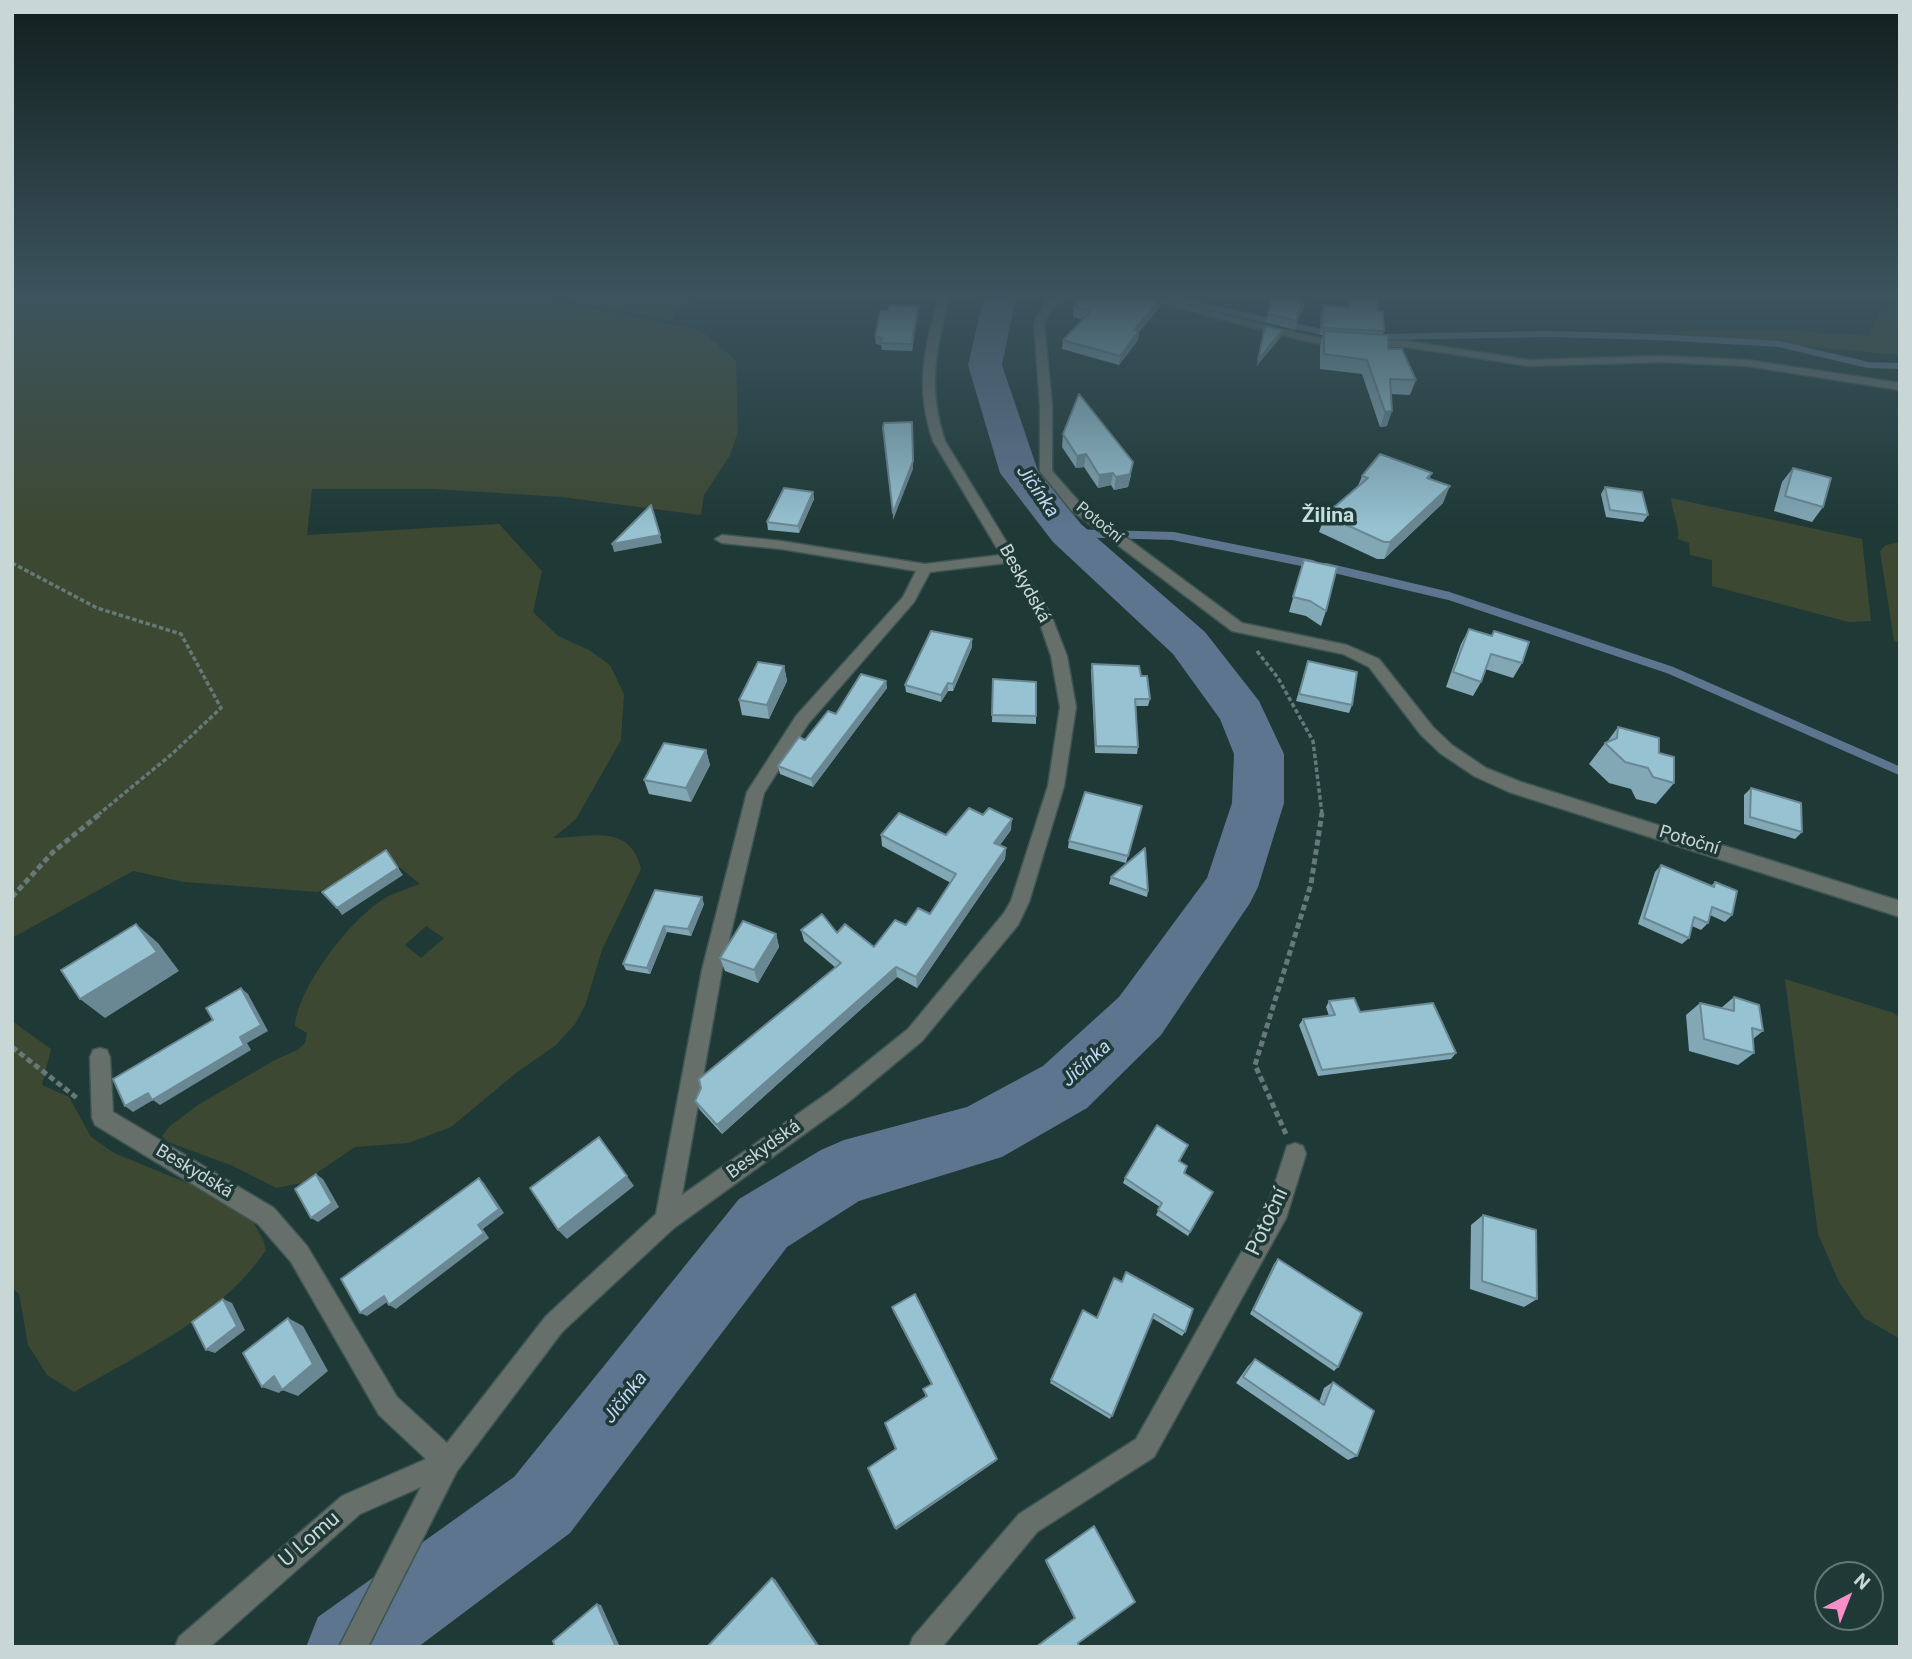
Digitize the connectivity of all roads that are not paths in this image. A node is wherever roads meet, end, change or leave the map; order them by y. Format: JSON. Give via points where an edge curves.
{"nodes":[{"id":1,"x":927,"y":374,"type":"edge"},
{"id":2,"x":1043,"y":374,"type":"edge"},
{"id":3,"x":1820,"y":374,"type":"edge"},
{"id":4,"x":1900,"y":387,"type":"edge"},
{"id":5,"x":722,"y":539,"type":"dead end"},
{"id":6,"x":1010,"y":558,"type":"junction"},
{"id":7,"x":925,"y":568,"type":"junction"},
{"id":8,"x":1900,"y":909,"type":"edge"},
{"id":9,"x":100,"y":1057,"type":"dead end"},
{"id":10,"x":1295,"y":1154,"type":"road end"},
{"id":11,"x":666,"y":1220,"type":"junction"},
{"id":12,"x":449,"y":1462,"type":"junction"},
{"id":13,"x":189,"y":1647,"type":"edge"},
{"id":14,"x":353,"y":1647,"type":"edge"},
{"id":15,"x":923,"y":1647,"type":"edge"}],
"edges":[{"from":1,"to":6,"type":"street","name":"Beskydská","via":[[929,416],[939,441]]},
{"from":2,"to":8,"type":"street","name":"Potoční","via":[[1046,471],[1076,507],[1237,627],[1361,655],[1384,673],[1446,749],[1515,788]]},
{"from":3,"to":4,"type":"street"},
{"from":5,"to":7,"type":"street"},
{"from":6,"to":7,"type":"street"},
{"from":6,"to":11,"type":"street","name":"Beskydská","via":[[1044,615],[1059,656],[1068,708],[1056,786],[1020,902],[915,1035],[839,1097]]},
{"from":7,"to":11,"type":"street","via":[[909,599],[802,720],[756,792],[712,970]]},
{"from":9,"to":12,"type":"street","name":"Beskydská","via":[[103,1118],[266,1216],[299,1254],[388,1406]]},
{"from":10,"to":15,"type":"street","name":"Potoční","via":[[1278,1210],[1144,1448],[1028,1523]]},
{"from":11,"to":12,"type":"street","name":"Beskydská","via":[[554,1324]]},
{"from":12,"to":13,"type":"street","name":"U Lomu","via":[[351,1505]]},
{"from":12,"to":14,"type":"street"}]}
